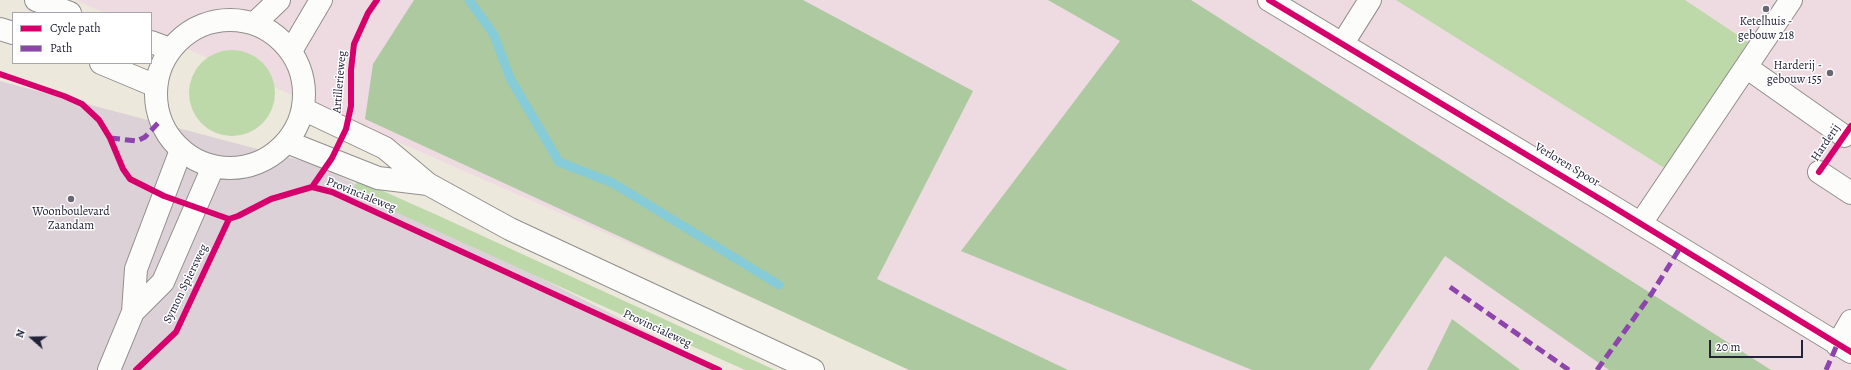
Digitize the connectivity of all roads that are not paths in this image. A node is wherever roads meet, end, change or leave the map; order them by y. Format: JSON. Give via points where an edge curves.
{"nodes":[{"id":1,"x":36,"y":0,"type":"edge"},
{"id":2,"x":280,"y":0,"type":"edge"},
{"id":3,"x":321,"y":0,"type":"edge"},
{"id":4,"x":1269,"y":0,"type":"edge"},
{"id":5,"x":1370,"y":0,"type":"edge"},
{"id":6,"x":1791,"y":0,"type":"edge"},
{"id":7,"x":67,"y":12,"type":"edge"},
{"id":8,"x":255,"y":23,"type":"junction"},
{"id":9,"x":0,"y":28,"type":"edge"},
{"id":10,"x":12,"y":33,"type":"edge"},
{"id":11,"x":1343,"y":44,"type":"junction"},
{"id":12,"x":161,"y":45,"type":"edge"},
{"id":13,"x":291,"y":50,"type":"junction"},
{"id":14,"x":103,"y":64,"type":"edge"},
{"id":15,"x":1746,"y":68,"type":"junction"},
{"id":16,"x":156,"y":86,"type":"junction"},
{"id":17,"x":303,"y":109,"type":"junction"},
{"id":18,"x":1844,"y":136,"type":"dead end"},
{"id":19,"x":287,"y":142,"type":"junction"},
{"id":20,"x":181,"y":150,"type":"junction"},
{"id":21,"x":213,"y":167,"type":"junction"},
{"id":22,"x":1819,"y":172,"type":"dead end"},
{"id":23,"x":428,"y":184,"type":"junction"},
{"id":24,"x":1851,"y":193,"type":"edge"},
{"id":25,"x":1641,"y":224,"type":"junction"},
{"id":26,"x":133,"y":312,"type":"junction"},
{"id":27,"x":1851,"y":321,"type":"edge"},
{"id":28,"x":1844,"y":349,"type":"edge"},
{"id":29,"x":109,"y":370,"type":"edge"},
{"id":30,"x":813,"y":370,"type":"edge"}],
"edges":[{"from":1,"to":7,"type":"street"},
{"from":2,"to":8,"type":"street"},
{"from":3,"to":13,"type":"street"},
{"from":4,"to":11,"type":"street","name":"Verloren Spoor"},
{"from":5,"to":11,"type":"street"},
{"from":6,"to":15,"type":"street"},
{"from":8,"to":12,"type":"street","via":[[236,19],[212,22]]},
{"from":8,"to":13,"type":"street","via":[[275,34]]},
{"from":9,"to":10,"type":"street"},
{"from":11,"to":25,"type":"street","name":"Verloren Spoor"},
{"from":12,"to":16,"type":"street","via":[[161,66]]},
{"from":13,"to":17,"type":"street","via":[[301,69],[305,89]]},
{"from":14,"to":16,"type":"street"},
{"from":15,"to":18,"type":"street"},
{"from":15,"to":25,"type":"street"},
{"from":16,"to":20,"type":"street","via":[[160,121],[169,137]]},
{"from":17,"to":19,"type":"street","via":[[297,127]]},
{"from":17,"to":23,"type":"street","name":"Provincialeweg","via":[[385,148]]},
{"from":19,"to":21,"type":"street","via":[[272,156],[254,165],[234,169]]},
{"from":19,"to":23,"type":"street","name":"Provincialeweg","via":[[378,178]]},
{"from":20,"to":21,"type":"street"},
{"from":20,"to":26,"type":"street","name":"Symon Spiersweg","via":[[136,268]]},
{"from":21,"to":26,"type":"street","name":"Symon Spiersweg","via":[[163,282]]},
{"from":22,"to":24,"type":"street","name":"Harderij"},
{"from":23,"to":30,"type":"street","name":"Provincialeweg","via":[[510,229]]},
{"from":25,"to":28,"type":"street","name":"Verloren Spoor"},
{"from":26,"to":29,"type":"street","name":"Symon Spiersweg"},
{"from":27,"to":28,"type":"street"}]}
